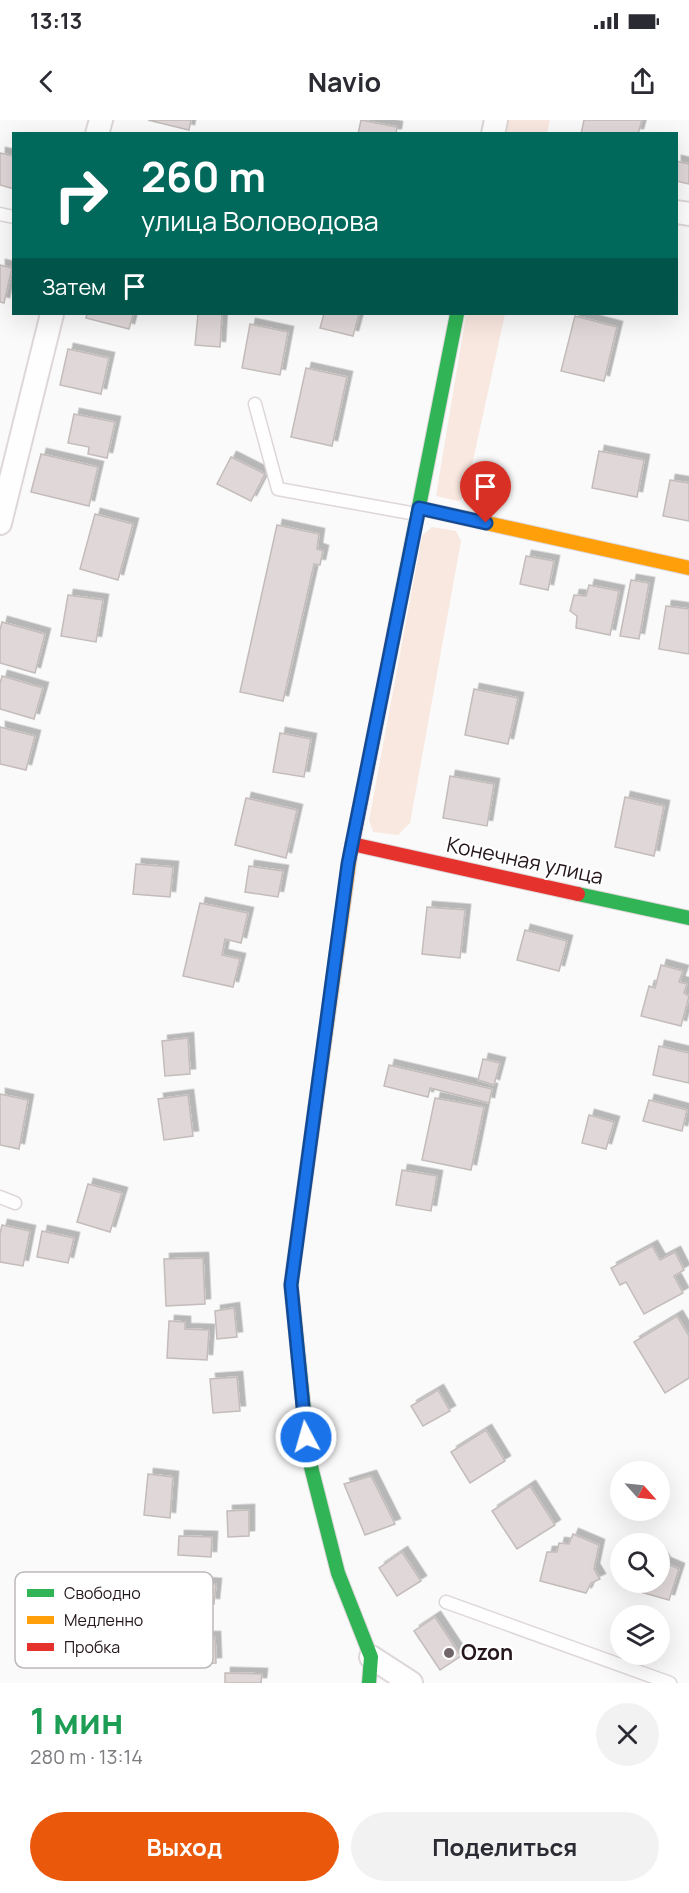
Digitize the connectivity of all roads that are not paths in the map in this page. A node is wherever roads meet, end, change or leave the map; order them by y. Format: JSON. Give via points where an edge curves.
{"nodes":[{"id":1,"x":52,"y":315,"type":"edge"},
{"id":2,"x":457,"y":315,"type":"edge"},
{"id":3,"x":255,"y":404,"type":"dead end"},
{"id":4,"x":418,"y":511,"type":"junction"},
{"id":5,"x":0,"y":521,"type":"edge"},
{"id":6,"x":689,"y":568,"type":"edge"},
{"id":7,"x":352,"y":844,"type":"junction"},
{"id":8,"x":689,"y":918,"type":"edge"},
{"id":9,"x":0,"y":1197,"type":"edge"},
{"id":10,"x":15,"y":1203,"type":"dead end"},
{"id":11,"x":446,"y":1602,"type":"dead end"},
{"id":12,"x":371,"y":1657,"type":"junction"},
{"id":13,"x":369,"y":1683,"type":"edge"},
{"id":14,"x":411,"y":1683,"type":"edge"},
{"id":15,"x":670,"y":1683,"type":"edge"}],
"edges":[{"from":1,"to":5,"type":"street"},
{"from":2,"to":4,"type":"street"},
{"from":3,"to":4,"type":"lane","via":[[278,489]]},
{"from":4,"to":6,"type":"street"},
{"from":4,"to":7,"type":"street"},
{"from":7,"to":8,"type":"street","name":"Конечная улица"},
{"from":7,"to":12,"type":"street","via":[[291,1285],[309,1459],[338,1573]]},
{"from":9,"to":10,"type":"lane"},
{"from":11,"to":15,"type":"lane"},
{"from":12,"to":13,"type":"street"},
{"from":12,"to":14,"type":"street"}]}
